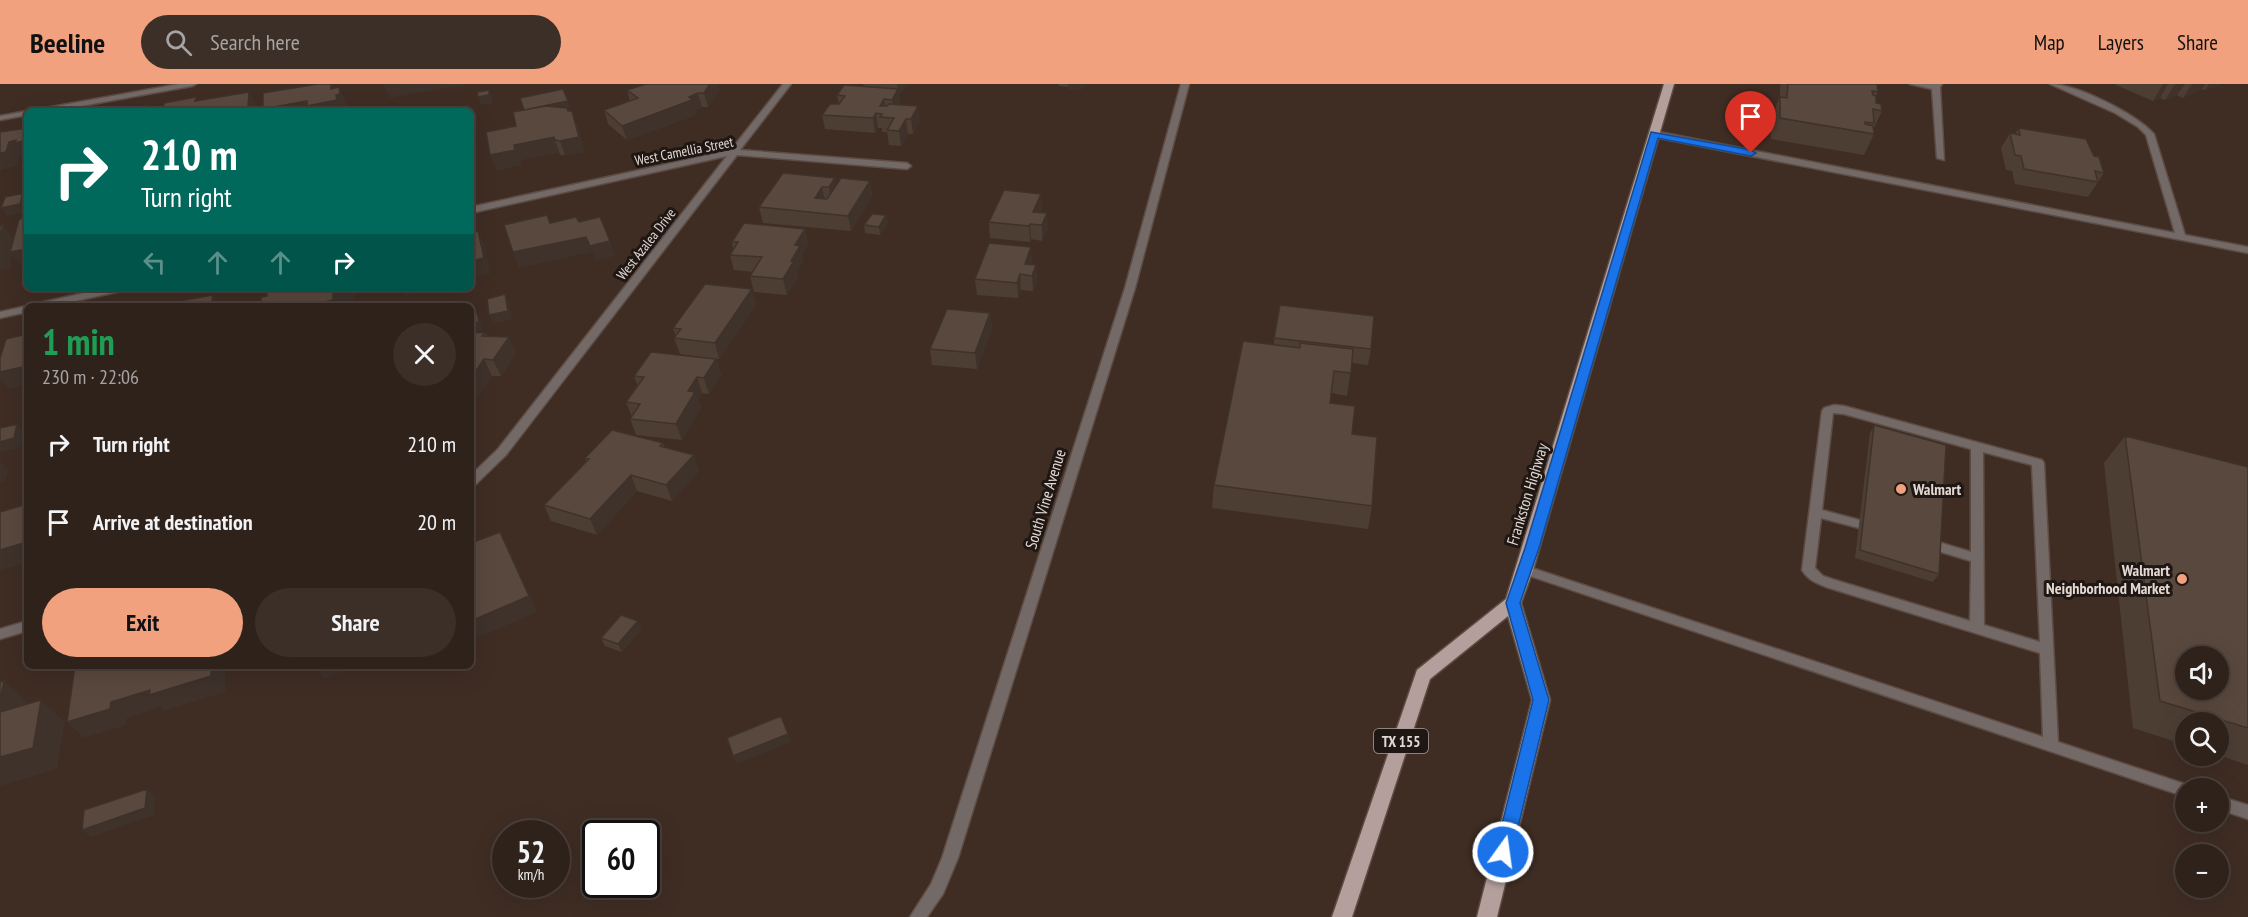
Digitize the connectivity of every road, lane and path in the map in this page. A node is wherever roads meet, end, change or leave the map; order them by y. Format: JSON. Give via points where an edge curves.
{"nodes":[{"id":1,"x":192,"y":84,"type":"edge"},
{"id":2,"x":787,"y":84,"type":"edge"},
{"id":3,"x":1185,"y":84,"type":"edge"},
{"id":4,"x":1669,"y":84,"type":"edge"},
{"id":5,"x":1914,"y":84,"type":"edge"},
{"id":6,"x":2054,"y":84,"type":"edge"},
{"id":7,"x":1937,"y":86,"type":"edge"},
{"id":8,"x":57,"y":108,"type":"edge"},
{"id":9,"x":24,"y":114,"type":"edge"},
{"id":10,"x":0,"y":118,"type":"edge"},
{"id":11,"x":1654,"y":134,"type":"junction"},
{"id":12,"x":734,"y":152,"type":"junction"},
{"id":13,"x":1941,"y":158,"type":"dead end"},
{"id":14,"x":907,"y":166,"type":"dead end"},
{"id":15,"x":474,"y":209,"type":"edge"},
{"id":16,"x":2181,"y":237,"type":"junction"},
{"id":17,"x":2248,"y":250,"type":"edge"},
{"id":18,"x":107,"y":291,"type":"edge"},
{"id":19,"x":53,"y":303,"type":"edge"},
{"id":20,"x":24,"y":310,"type":"edge"},
{"id":21,"x":0,"y":315,"type":"edge"},
{"id":22,"x":1977,"y":446,"type":"junction"},
{"id":23,"x":474,"y":479,"type":"edge"},
{"id":24,"x":1814,"y":512,"type":"junction"},
{"id":25,"x":1859,"y":524,"type":"dead end"},
{"id":26,"x":1935,"y":546,"type":"edge"},
{"id":27,"x":1977,"y":558,"type":"junction"},
{"id":28,"x":1525,"y":570,"type":"junction"},
{"id":29,"x":1513,"y":603,"type":"junction"},
{"id":30,"x":24,"y":627,"type":"edge"},
{"id":31,"x":1977,"y":629,"type":"junction"},
{"id":32,"x":0,"y":634,"type":"edge"},
{"id":33,"x":2048,"y":651,"type":"junction"},
{"id":34,"x":2051,"y":746,"type":"junction"},
{"id":35,"x":2175,"y":787,"type":"edge"},
{"id":36,"x":2229,"y":806,"type":"edge"},
{"id":37,"x":2248,"y":812,"type":"edge"},
{"id":38,"x":918,"y":917,"type":"edge"},
{"id":39,"x":1342,"y":917,"type":"edge"},
{"id":40,"x":1487,"y":917,"type":"edge"}],
"edges":[{"from":1,"to":8,"type":"street"},
{"from":2,"to":12,"type":"street","name":"West Azalea Drive"},
{"from":3,"to":38,"type":"street","name":"South Vine Avenue","via":[[1130,288],[954,847],[937,889]]},
{"from":4,"to":11,"type":"main road","name":"Frankston Highway"},
{"from":5,"to":7,"type":"street"},
{"from":6,"to":16,"type":"street","via":[[2126,116],[2150,134]]},
{"from":7,"to":13,"type":"street"},
{"from":9,"to":10,"type":"street"},
{"from":11,"to":16,"type":"street"},
{"from":11,"to":28,"type":"main road","name":"Frankston Highway"},
{"from":12,"to":14,"type":"street","name":"West Camellia Street"},
{"from":12,"to":15,"type":"street","name":"West Camellia Street"},
{"from":12,"to":23,"type":"street","name":"West Azalea Drive","via":[[502,452]]},
{"from":16,"to":17,"type":"street"},
{"from":18,"to":19,"type":"street"},
{"from":20,"to":21,"type":"street"},
{"from":22,"to":24,"type":"street","via":[[1834,409],[1828,411]]},
{"from":22,"to":27,"type":"street"},
{"from":22,"to":33,"type":"street","via":[[2038,463]]},
{"from":24,"to":25,"type":"street"},
{"from":24,"to":31,"type":"street","via":[[1807,561],[1808,570],[1818,579]]},
{"from":26,"to":27,"type":"street"},
{"from":27,"to":31,"type":"street"},
{"from":28,"to":29,"type":"main road","name":"Frankston Highway"},
{"from":28,"to":34,"type":"street"},
{"from":29,"to":39,"type":"main road","number":"TX 155","via":[[1423,675]]},
{"from":29,"to":40,"type":"main road","via":[[1541,700]]},
{"from":30,"to":32,"type":"street"},
{"from":31,"to":33,"type":"street"},
{"from":33,"to":34,"type":"street"},
{"from":34,"to":35,"type":"street"},
{"from":36,"to":37,"type":"street"}]}
